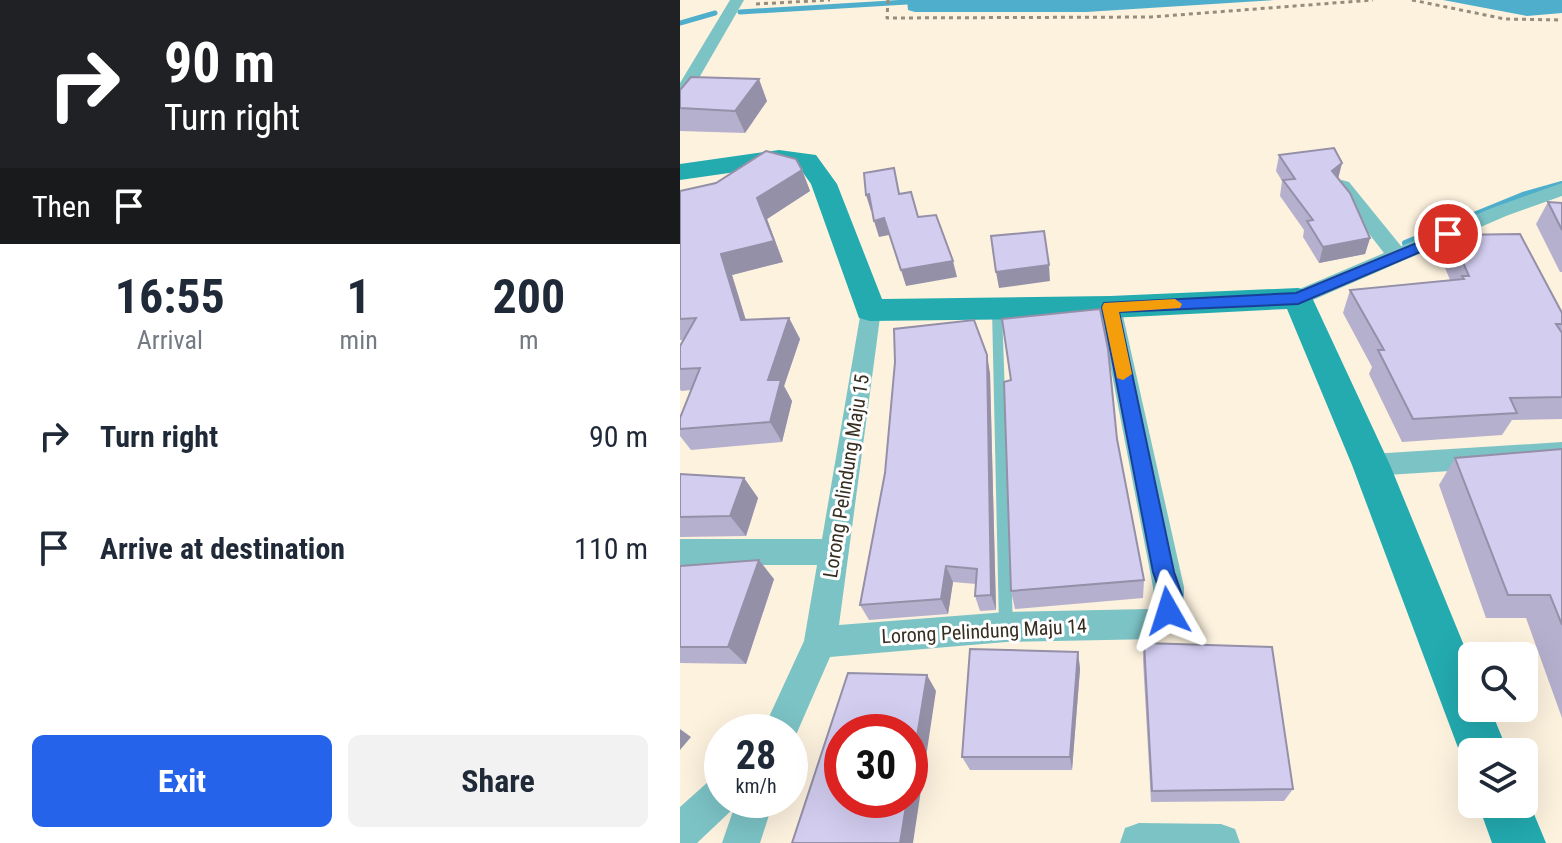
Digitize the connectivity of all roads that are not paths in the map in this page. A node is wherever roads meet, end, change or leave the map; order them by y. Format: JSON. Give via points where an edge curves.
{"nodes":[{"id":1,"x":735,"y":2,"type":"edge"},
{"id":2,"x":680,"y":97,"type":"edge"},
{"id":3,"x":680,"y":172,"type":"edge"},
{"id":4,"x":1342,"y":186,"type":"edge"},
{"id":5,"x":1562,"y":189,"type":"edge"},
{"id":6,"x":1398,"y":256,"type":"junction"},
{"id":7,"x":1298,"y":298,"type":"junction"},
{"id":8,"x":1110,"y":307,"type":"junction"},
{"id":9,"x":997,"y":309,"type":"junction"},
{"id":10,"x":870,"y":310,"type":"junction"},
{"id":11,"x":1562,"y":453,"type":"edge"},
{"id":12,"x":1371,"y":465,"type":"junction"},
{"id":13,"x":680,"y":552,"type":"edge"},
{"id":14,"x":833,"y":552,"type":"junction"},
{"id":15,"x":1006,"y":627,"type":"junction"},
{"id":16,"x":820,"y":642,"type":"junction"},
{"id":17,"x":788,"y":714,"type":"edge"},
{"id":18,"x":1478,"y":738,"type":"edge"},
{"id":19,"x":704,"y":811,"type":"edge"},
{"id":20,"x":749,"y":818,"type":"edge"},
{"id":21,"x":1509,"y":818,"type":"edge"},
{"id":22,"x":680,"y":833,"type":"edge"},
{"id":23,"x":1139,"y":842,"type":"edge"},
{"id":24,"x":741,"y":843,"type":"edge"},
{"id":25,"x":1221,"y":843,"type":"edge"},
{"id":26,"x":1519,"y":843,"type":"edge"}],
"edges":[{"from":1,"to":2,"type":"street"},
{"from":3,"to":10,"type":"street","via":[[779,158],[807,160],[824,184]]},
{"from":4,"to":6,"type":"street"},
{"from":5,"to":6,"type":"street","via":[[1502,219]]},
{"from":6,"to":7,"type":"street"},
{"from":7,"to":8,"type":"street"},
{"from":7,"to":12,"type":"street"},
{"from":8,"to":9,"type":"street"},
{"from":8,"to":15,"type":"street","name":"Lorong Pelindung Maju 14","via":[[1172,595],[1168,611],[1157,624]]},
{"from":9,"to":10,"type":"street"},
{"from":9,"to":15,"type":"lane"},
{"from":10,"to":14,"type":"street","name":"Lorong Pelindung Maju 15"},
{"from":11,"to":12,"type":"street"},
{"from":12,"to":18,"type":"street"},
{"from":13,"to":14,"type":"street"},
{"from":14,"to":16,"type":"street","name":"Lorong Pelindung Maju 15"},
{"from":15,"to":16,"type":"street","name":"Lorong Pelindung Maju 14"},
{"from":16,"to":17,"type":"street","name":"Lorong Pelindung Maju 15"},
{"from":19,"to":22,"type":"street"},
{"from":20,"to":24,"type":"street"},
{"from":21,"to":26,"type":"street"},
{"from":23,"to":25,"type":"street"}]}
